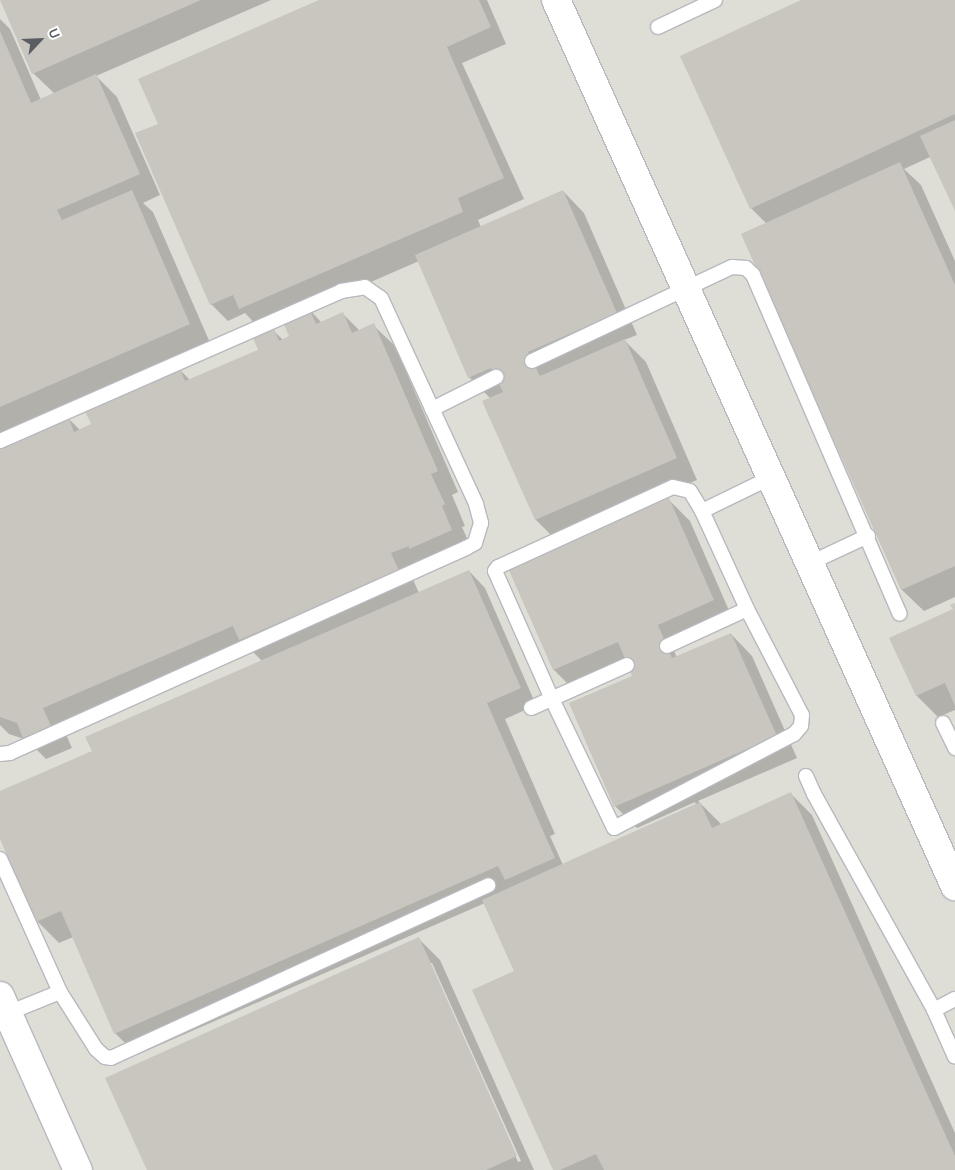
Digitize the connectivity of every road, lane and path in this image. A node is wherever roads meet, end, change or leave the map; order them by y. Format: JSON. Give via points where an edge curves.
{"nodes":[{"id":1,"x":556,"y":0,"type":"edge"},
{"id":2,"x":715,"y":0,"type":"edge"},
{"id":3,"x":658,"y":27,"type":"dead end"},
{"id":4,"x":687,"y":288,"type":"junction"},
{"id":5,"x":532,"y":361,"type":"dead end"},
{"id":6,"x":496,"y":377,"type":"dead end"},
{"id":7,"x":432,"y":409,"type":"junction"},
{"id":8,"x":0,"y":441,"type":"edge"},
{"id":9,"x":770,"y":478,"type":"junction"},
{"id":10,"x":702,"y":511,"type":"junction"},
{"id":11,"x":868,"y":536,"type":"junction"},
{"id":12,"x":810,"y":563,"type":"junction"},
{"id":13,"x":747,"y":609,"type":"junction"},
{"id":14,"x":900,"y":614,"type":"dead end"},
{"id":15,"x":667,"y":646,"type":"dead end"},
{"id":16,"x":627,"y":665,"type":"dead end"},
{"id":17,"x":552,"y":699,"type":"junction"},
{"id":18,"x":531,"y":708,"type":"dead end"},
{"id":19,"x":943,"y":723,"type":"dead end"},
{"id":20,"x":955,"y":748,"type":"edge"},
{"id":21,"x":0,"y":754,"type":"edge"},
{"id":22,"x":806,"y":776,"type":"dead end"},
{"id":23,"x":0,"y":859,"type":"edge"},
{"id":24,"x":488,"y":884,"type":"dead end"},
{"id":25,"x":955,"y":886,"type":"edge"},
{"id":26,"x":60,"y":992,"type":"junction"},
{"id":27,"x":955,"y":999,"type":"edge"},
{"id":28,"x":4,"y":1004,"type":"edge"},
{"id":29,"x":934,"y":1010,"type":"junction"},
{"id":30,"x":955,"y":1057,"type":"edge"},
{"id":31,"x":78,"y":1170,"type":"edge"}],
"edges":[{"from":1,"to":4,"type":"street"},
{"from":2,"to":3,"type":"lane"},
{"from":4,"to":5,"type":"lane"},
{"from":4,"to":9,"type":"street"},
{"from":4,"to":11,"type":"lane","via":[[732,267],[746,268],[753,275]]},
{"from":6,"to":7,"type":"lane"},
{"from":7,"to":8,"type":"lane","via":[[381,298],[365,287],[341,290]]},
{"from":7,"to":21,"type":"lane","via":[[476,504],[481,524],[475,543],[10,753]]},
{"from":9,"to":10,"type":"lane"},
{"from":9,"to":12,"type":"street"},
{"from":10,"to":13,"type":"lane"},
{"from":10,"to":17,"type":"lane","via":[[690,491],[673,487],[495,570]]},
{"from":11,"to":12,"type":"lane"},
{"from":11,"to":14,"type":"lane"},
{"from":12,"to":25,"type":"street"},
{"from":13,"to":15,"type":"lane"},
{"from":13,"to":17,"type":"lane","via":[[802,715],[801,726],[794,734],[614,828]]},
{"from":16,"to":17,"type":"lane"},
{"from":17,"to":18,"type":"lane"},
{"from":19,"to":20,"type":"lane"},
{"from":22,"to":29,"type":"lane"},
{"from":23,"to":26,"type":"lane"},
{"from":24,"to":26,"type":"lane","via":[[111,1058],[96,1049]]},
{"from":26,"to":28,"type":"lane"},
{"from":27,"to":29,"type":"lane"},
{"from":28,"to":31,"type":"street"},
{"from":29,"to":30,"type":"lane"}]}
